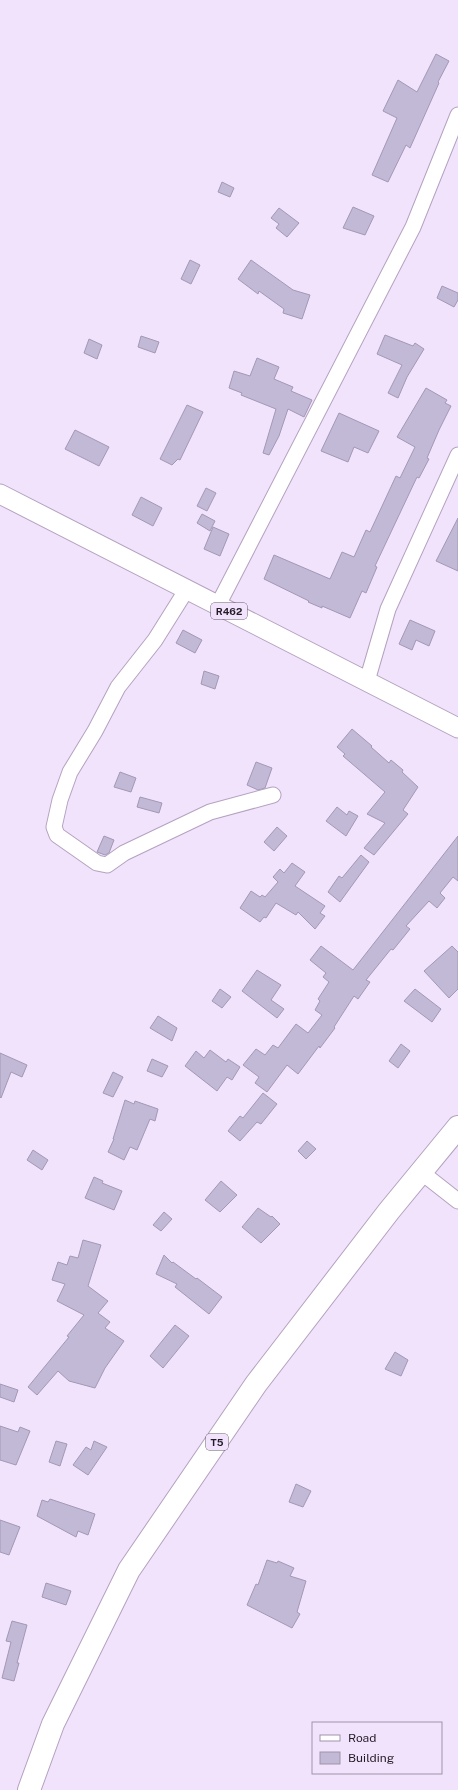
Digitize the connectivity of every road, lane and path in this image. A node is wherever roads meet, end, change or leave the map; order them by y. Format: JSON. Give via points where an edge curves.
{"nodes":[{"id":1,"x":458,"y":116,"type":"edge"},
{"id":2,"x":458,"y":455,"type":"edge"},
{"id":3,"x":0,"y":494,"type":"edge"},
{"id":4,"x":187,"y":589,"type":"junction"},
{"id":5,"x":218,"y":605,"type":"junction"},
{"id":6,"x":367,"y":681,"type":"junction"},
{"id":7,"x":458,"y":728,"type":"edge"},
{"id":8,"x":273,"y":795,"type":"dead end"},
{"id":9,"x":458,"y":1127,"type":"edge"},
{"id":10,"x":421,"y":1172,"type":"junction"},
{"id":11,"x":458,"y":1201,"type":"edge"},
{"id":12,"x":29,"y":1790,"type":"edge"}],
"edges":[{"from":1,"to":5,"type":"street","via":[[412,227]]},
{"from":2,"to":6,"type":"street","via":[[388,608]]},
{"from":3,"to":4,"type":"main road","number":"R462"},
{"from":4,"to":5,"type":"main road","number":"R462"},
{"from":4,"to":8,"type":"street","via":[[155,640],[118,687],[70,772],[54,827],[57,835],[97,864],[107,865],[124,853],[210,812]]},
{"from":5,"to":6,"type":"main road","number":"R462"},
{"from":6,"to":7,"type":"main road","number":"R462"},
{"from":9,"to":10,"type":"highway","number":"T5"},
{"from":10,"to":11,"type":"street"},
{"from":10,"to":12,"type":"highway","number":"T5","via":[[256,1384],[129,1570],[53,1724]]}]}
